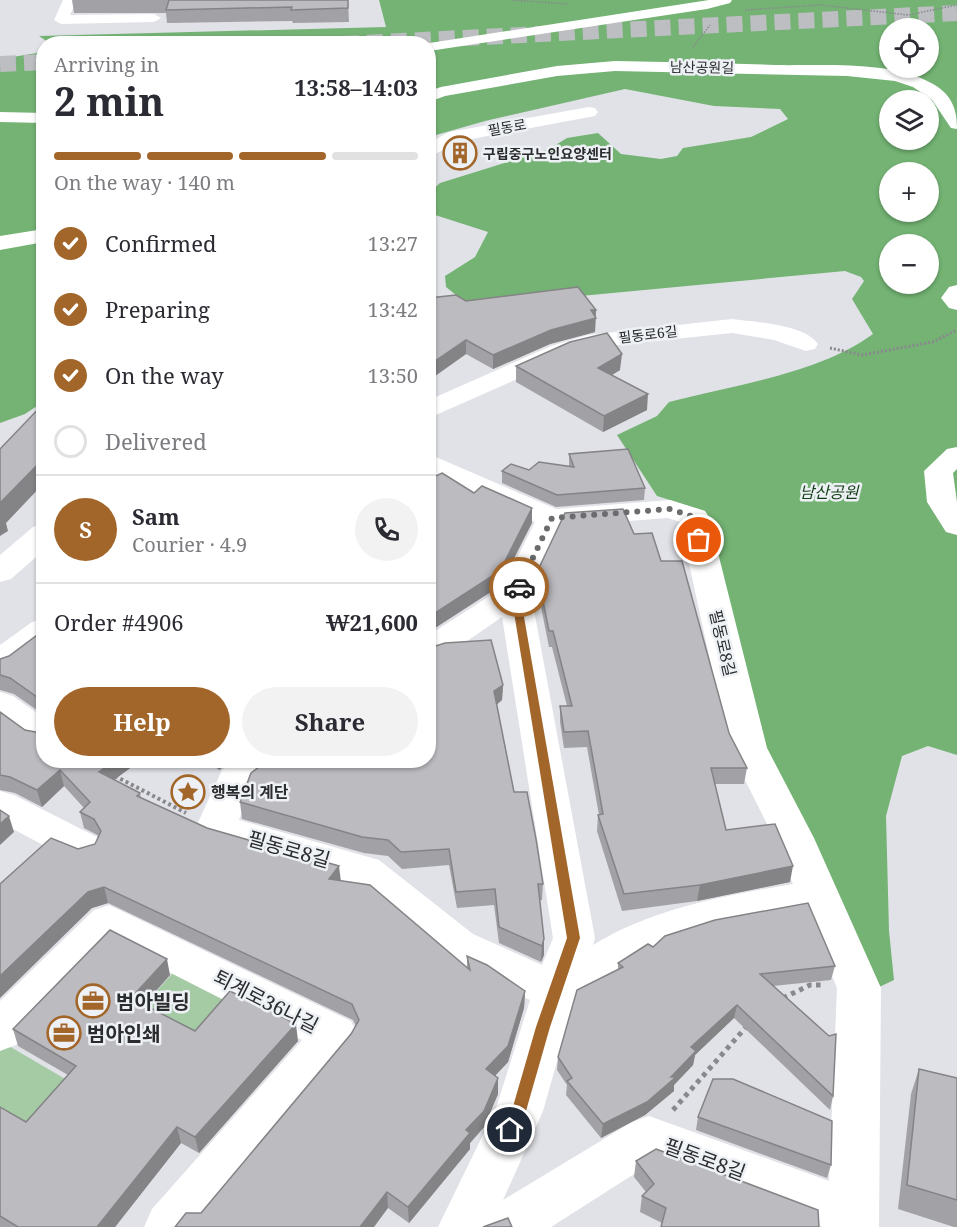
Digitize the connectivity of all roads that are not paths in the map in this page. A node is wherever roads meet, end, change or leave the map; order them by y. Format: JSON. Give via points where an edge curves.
{"nodes":[{"id":1,"x":70,"y":0,"type":"edge"},
{"id":2,"x":718,"y":6,"type":"edge"},
{"id":3,"x":154,"y":18,"type":"dead end"},
{"id":4,"x":436,"y":45,"type":"edge"},
{"id":5,"x":436,"y":94,"type":"edge"},
{"id":6,"x":589,"y":112,"type":"dead end"},
{"id":7,"x":0,"y":117,"type":"edge"},
{"id":8,"x":36,"y":118,"type":"edge"},
{"id":9,"x":957,"y":124,"type":"edge"},
{"id":10,"x":436,"y":147,"type":"edge"},
{"id":11,"x":36,"y":236,"type":"edge"},
{"id":12,"x":0,"y":243,"type":"edge"},
{"id":13,"x":957,"y":292,"type":"edge"},
{"id":14,"x":957,"y":303,"type":"edge"},
{"id":15,"x":806,"y":344,"type":"road end"},
{"id":16,"x":436,"y":407,"type":"edge"},
{"id":17,"x":957,"y":455,"type":"edge"},
{"id":18,"x":436,"y":466,"type":"edge"},
{"id":19,"x":552,"y":518,"type":"junction"},
{"id":20,"x":957,"y":526,"type":"edge"},
{"id":21,"x":36,"y":540,"type":"edge"},
{"id":22,"x":0,"y":572,"type":"edge"},
{"id":23,"x":515,"y":594,"type":"junction"},
{"id":24,"x":36,"y":635,"type":"edge"},
{"id":25,"x":436,"y":646,"type":"edge"},
{"id":26,"x":0,"y":662,"type":"edge"},
{"id":27,"x":0,"y":704,"type":"edge"},
{"id":28,"x":36,"y":730,"type":"edge"},
{"id":29,"x":252,"y":768,"type":"edge"},
{"id":30,"x":0,"y":804,"type":"edge"},
{"id":31,"x":83,"y":848,"type":"edge"},
{"id":32,"x":819,"y":896,"type":"junction"},
{"id":33,"x":555,"y":991,"type":"junction"},
{"id":34,"x":3,"y":1023,"type":"edge"},
{"id":35,"x":853,"y":1221,"type":"edge"},
{"id":36,"x":170,"y":1227,"type":"edge"},
{"id":37,"x":464,"y":1227,"type":"edge"},
{"id":38,"x":505,"y":1227,"type":"edge"}],
"edges":[{"from":1,"to":3,"type":"street","via":[[61,20]]},
{"from":2,"to":4,"type":"street"},
{"from":5,"to":9,"type":"street","name":"남산공원길","via":[[557,71],[615,66],[847,71],[917,82],[937,95]]},
{"from":6,"to":10,"type":"street","name":"필동로","via":[[456,136]]},
{"from":7,"to":8,"type":"street"},
{"from":11,"to":12,"type":"street"},
{"from":13,"to":14,"type":"street","via":[[952,298]]},
{"from":15,"to":16,"type":"street","name":"필동로6길","via":[[780,333],[732,326],[597,340],[560,351]]},
{"from":17,"to":20,"type":"street","via":[[938,471],[942,502]]},
{"from":18,"to":19,"type":"street","name":"필동로8길"},
{"from":19,"to":23,"type":"street"},
{"from":19,"to":32,"type":"street","name":"필동로8길","via":[[670,509],[694,517],[748,748]]},
{"from":21,"to":22,"type":"street"},
{"from":23,"to":25,"type":"street"},
{"from":23,"to":33,"type":"street","via":[[574,938]]},
{"from":24,"to":26,"type":"street"},
{"from":27,"to":28,"type":"street"},
{"from":29,"to":33,"type":"street","name":"필동로8길","via":[[235,780],[216,827],[365,871],[458,946]]},
{"from":30,"to":31,"type":"street"},
{"from":32,"to":33,"type":"street","via":[[710,915],[636,940]]},
{"from":32,"to":35,"type":"street","name":"필동로8길","via":[[859,988]]},
{"from":33,"to":37,"type":"street","via":[[519,1111]]},
{"from":34,"to":36,"type":"street","name":"퇴계로36나길","via":[[109,922],[335,1035]]},
{"from":35,"to":38,"type":"street","name":"필동로8길","via":[[649,1138]]}]}
